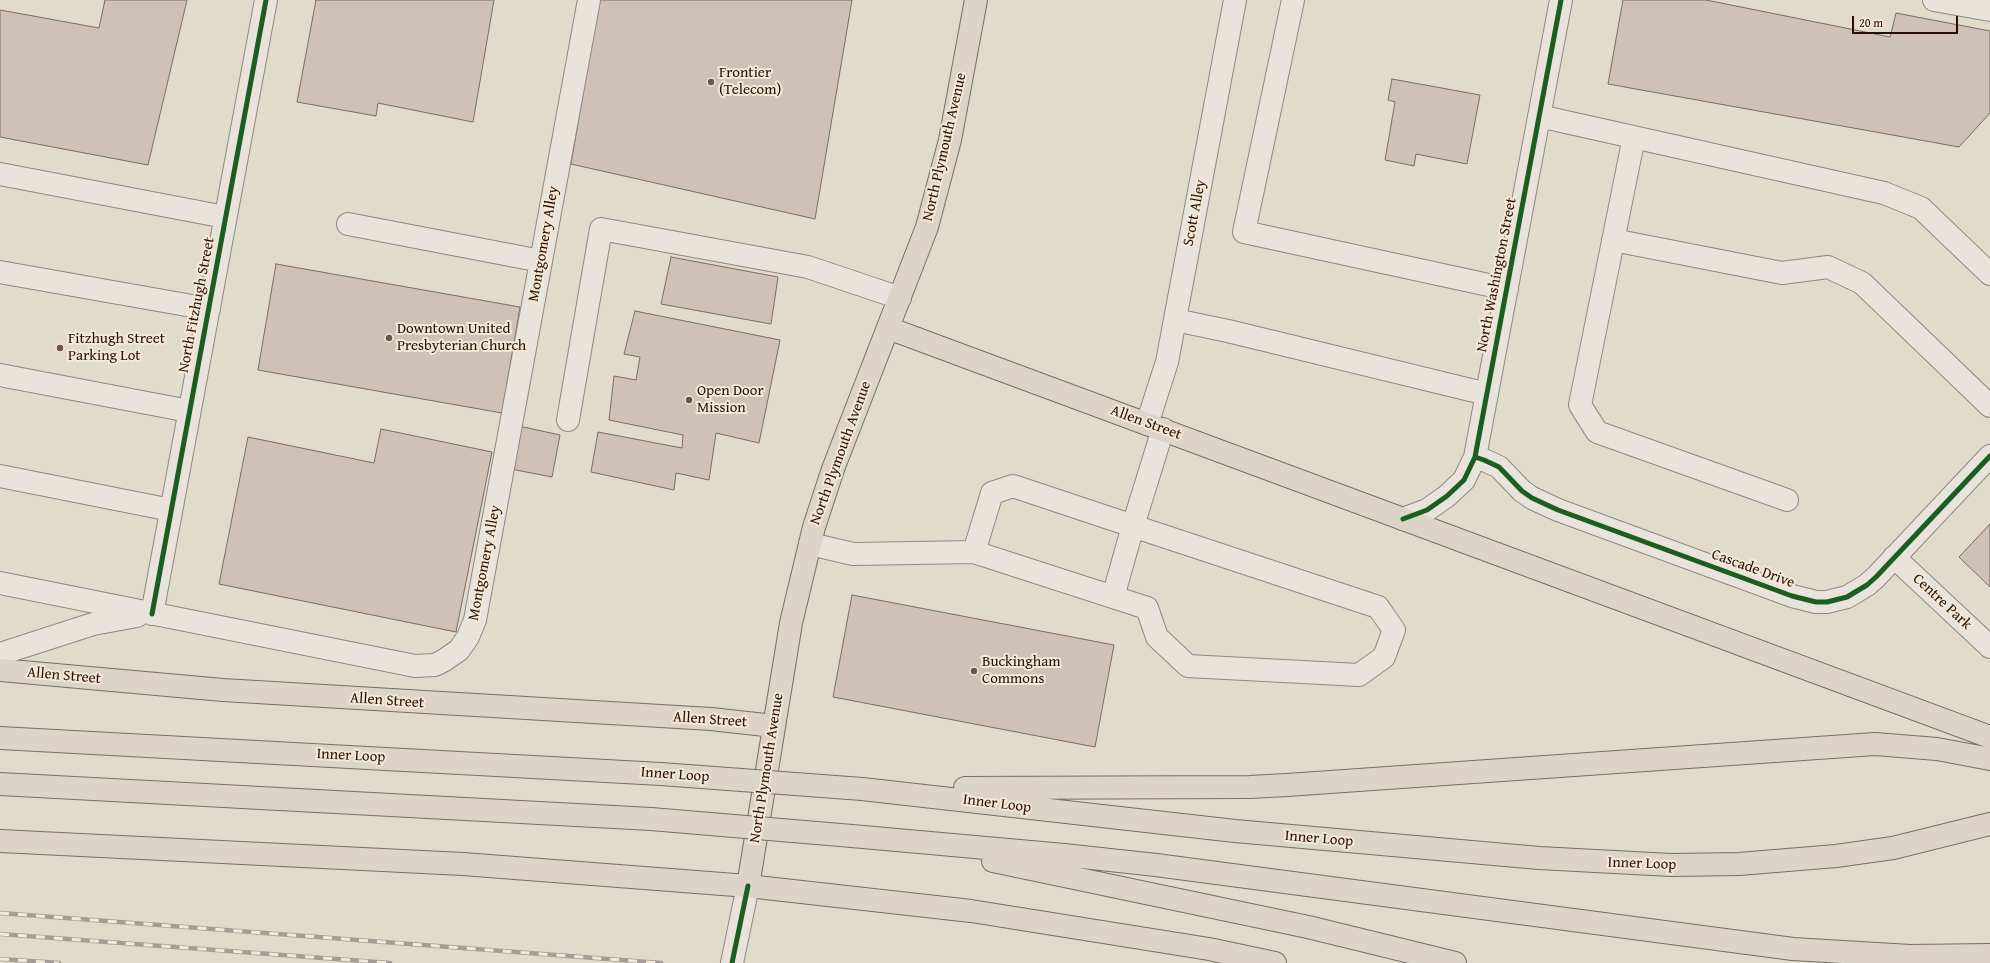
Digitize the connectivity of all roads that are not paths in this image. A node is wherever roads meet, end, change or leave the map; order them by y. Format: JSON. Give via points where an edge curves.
{"nodes":[{"id":1,"x":266,"y":0,"type":"edge"},
{"id":2,"x":589,"y":0,"type":"edge"},
{"id":3,"x":976,"y":0,"type":"edge"},
{"id":4,"x":1235,"y":0,"type":"edge"},
{"id":5,"x":1293,"y":0,"type":"edge"},
{"id":6,"x":1561,"y":0,"type":"edge"},
{"id":7,"x":1934,"y":0,"type":"edge"},
{"id":8,"x":1990,"y":10,"type":"edge"},
{"id":9,"x":1539,"y":116,"type":"junction"},
{"id":10,"x":1634,"y":137,"type":"junction"},
{"id":11,"x":0,"y":174,"type":"edge"},
{"id":12,"x":225,"y":217,"type":"junction"},
{"id":13,"x":348,"y":224,"type":"dead end"},
{"id":14,"x":1613,"y":240,"type":"junction"},
{"id":15,"x":541,"y":261,"type":"junction"},
{"id":16,"x":0,"y":272,"type":"edge"},
{"id":17,"x":1990,"y":274,"type":"edge"},
{"id":18,"x":1506,"y":289,"type":"junction"},
{"id":19,"x":900,"y":298,"type":"junction"},
{"id":20,"x":208,"y":309,"type":"junction"},
{"id":21,"x":1175,"y":320,"type":"junction"},
{"id":22,"x":888,"y":328,"type":"junction"},
{"id":23,"x":0,"y":375,"type":"edge"},
{"id":24,"x":1487,"y":394,"type":"junction"},
{"id":25,"x":1990,"y":406,"type":"edge"},
{"id":26,"x":189,"y":411,"type":"junction"},
{"id":27,"x":568,"y":420,"type":"dead end"},
{"id":28,"x":1155,"y":427,"type":"junction"},
{"id":29,"x":1990,"y":456,"type":"edge"},
{"id":30,"x":1475,"y":457,"type":"junction"},
{"id":31,"x":0,"y":476,"type":"edge"},
{"id":32,"x":1787,"y":500,"type":"dead end"},
{"id":33,"x":171,"y":510,"type":"junction"},
{"id":34,"x":1403,"y":519,"type":"junction"},
{"id":35,"x":1133,"y":526,"type":"junction"},
{"id":36,"x":810,"y":544,"type":"junction"},
{"id":37,"x":974,"y":552,"type":"junction"},
{"id":38,"x":1894,"y":557,"type":"junction"},
{"id":39,"x":0,"y":583,"type":"edge"},
{"id":40,"x":1113,"y":597,"type":"junction"},
{"id":41,"x":152,"y":614,"type":"junction"},
{"id":42,"x":1990,"y":647,"type":"edge"},
{"id":43,"x":459,"y":650,"type":"joint"},
{"id":44,"x":0,"y":654,"type":"edge"},
{"id":45,"x":0,"y":670,"type":"edge"},
{"id":46,"x":774,"y":726,"type":"junction"},
{"id":47,"x":1990,"y":737,"type":"edge"},
{"id":48,"x":0,"y":738,"type":"edge"},
{"id":49,"x":1990,"y":759,"type":"edge"},
{"id":50,"x":0,"y":784,"type":"edge"},
{"id":51,"x":862,"y":789,"type":"junction"},
{"id":52,"x":1990,"y":824,"type":"edge"},
{"id":53,"x":852,"y":836,"type":"junction"},
{"id":54,"x":0,"y":841,"type":"edge"},
{"id":55,"x":748,"y":886,"type":"junction"},
{"id":56,"x":1990,"y":955,"type":"edge"},
{"id":57,"x":732,"y":963,"type":"edge"},
{"id":58,"x":1275,"y":963,"type":"edge"},
{"id":59,"x":1456,"y":963,"type":"edge"}],
"edges":[{"from":1,"to":12,"type":"street","name":"North Fitzhugh Street"},
{"from":2,"to":15,"type":"street","name":"Montgomery Alley"},
{"from":3,"to":19,"type":"main road","name":"North Plymouth Avenue","via":[[941,177],[922,240]]},
{"from":4,"to":21,"type":"street","name":"Scott Alley"},
{"from":5,"to":18,"type":"street","via":[[1244,232]]},
{"from":6,"to":9,"type":"street","name":"North Washington Street"},
{"from":7,"to":8,"type":"street"},
{"from":9,"to":10,"type":"street"},
{"from":9,"to":18,"type":"street","name":"North Washington Street"},
{"from":10,"to":14,"type":"street"},
{"from":10,"to":17,"type":"street","via":[[1884,193],[1921,208]]},
{"from":11,"to":12,"type":"street"},
{"from":12,"to":20,"type":"street","name":"North Fitzhugh Street"},
{"from":13,"to":15,"type":"street"},
{"from":14,"to":25,"type":"street","via":[[1782,273],[1828,267],[1862,283]]},
{"from":14,"to":32,"type":"street","via":[[1580,405],[1597,432]]},
{"from":15,"to":43,"type":"street","name":"Montgomery Alley","via":[[475,620]]},
{"from":16,"to":20,"type":"street"},
{"from":18,"to":24,"type":"street","name":"North Washington Street"},
{"from":19,"to":22,"type":"main road","name":"North Plymouth Avenue"},
{"from":19,"to":27,"type":"street","via":[[808,267],[601,229]]},
{"from":20,"to":26,"type":"street","name":"North Fitzhugh Street"},
{"from":21,"to":24,"type":"street"},
{"from":21,"to":28,"type":"street","name":"Scott Alley"},
{"from":22,"to":28,"type":"main road","name":"Allen Street"},
{"from":22,"to":36,"type":"main road","name":"North Plymouth Avenue","via":[[823,496]]},
{"from":23,"to":26,"type":"street"},
{"from":24,"to":30,"type":"street","name":"North Washington Street"},
{"from":26,"to":33,"type":"street","name":"North Fitzhugh Street"},
{"from":28,"to":34,"type":"main road","name":"Allen Street"},
{"from":28,"to":35,"type":"street","name":"Scott Alley"},
{"from":29,"to":38,"type":"street","name":"Cascade Drive"},
{"from":30,"to":34,"type":"street","name":"North Washington Street","via":[[1464,480],[1447,496],[1427,510]]},
{"from":30,"to":38,"type":"street","name":"Cascade Drive","via":[[1499,467],[1522,491],[1546,505],[1804,600],[1827,602],[1847,597],[1867,585]]},
{"from":31,"to":33,"type":"street"},
{"from":33,"to":41,"type":"street","name":"North Fitzhugh Street"},
{"from":34,"to":47,"type":"main road","name":"Allen Street"},
{"from":35,"to":37,"type":"street","via":[[1013,486],[992,493]]},
{"from":35,"to":40,"type":"street","name":"Scott Alley"},
{"from":35,"to":40,"type":"street","via":[[1378,607],[1394,630],[1384,657],[1359,675],[1188,666],[1158,637],[1147,608]]},
{"from":36,"to":37,"type":"street","via":[[853,554]]},
{"from":36,"to":46,"type":"main road","name":"North Plymouth Avenue","via":[[791,623]]},
{"from":37,"to":40,"type":"street"},
{"from":38,"to":42,"type":"street","name":"Centre Park"},
{"from":39,"to":41,"type":"street","name":"Allen Street"},
{"from":41,"to":43,"type":"street","name":"Allen Street","via":[[415,666],[435,665]]},
{"from":41,"to":44,"type":"street","name":"Allen Street","via":[[93,624]]},
{"from":45,"to":46,"type":"main road","name":"Allen Street","via":[[223,690],[711,719]]},
{"from":46,"to":55,"type":"main road","name":"North Plymouth Avenue"},
{"from":48,"to":51,"type":"main road","name":"Inner Loop","bridge":true,"via":[[661,774]]},
{"from":49,"to":51,"type":"main road","via":[[1937,749],[1875,744],[1257,787]]},
{"from":50,"to":53,"type":"main road","bridge":true,"via":[[651,819]]},
{"from":51,"to":52,"type":"main road","name":"Inner Loop","via":[[1235,831],[1539,858],[1670,865],[1739,864],[1836,856],[1914,843]]},
{"from":53,"to":56,"type":"main road","via":[[1156,865],[1793,949],[1910,956]]},
{"from":53,"to":59,"type":"main road","via":[[948,852],[1085,880]]},
{"from":54,"to":55,"type":"main road","via":[[463,864]]},
{"from":55,"to":57,"type":"street","name":"North Plymouth Avenue"},
{"from":55,"to":58,"type":"main road","via":[[971,912]]}]}
